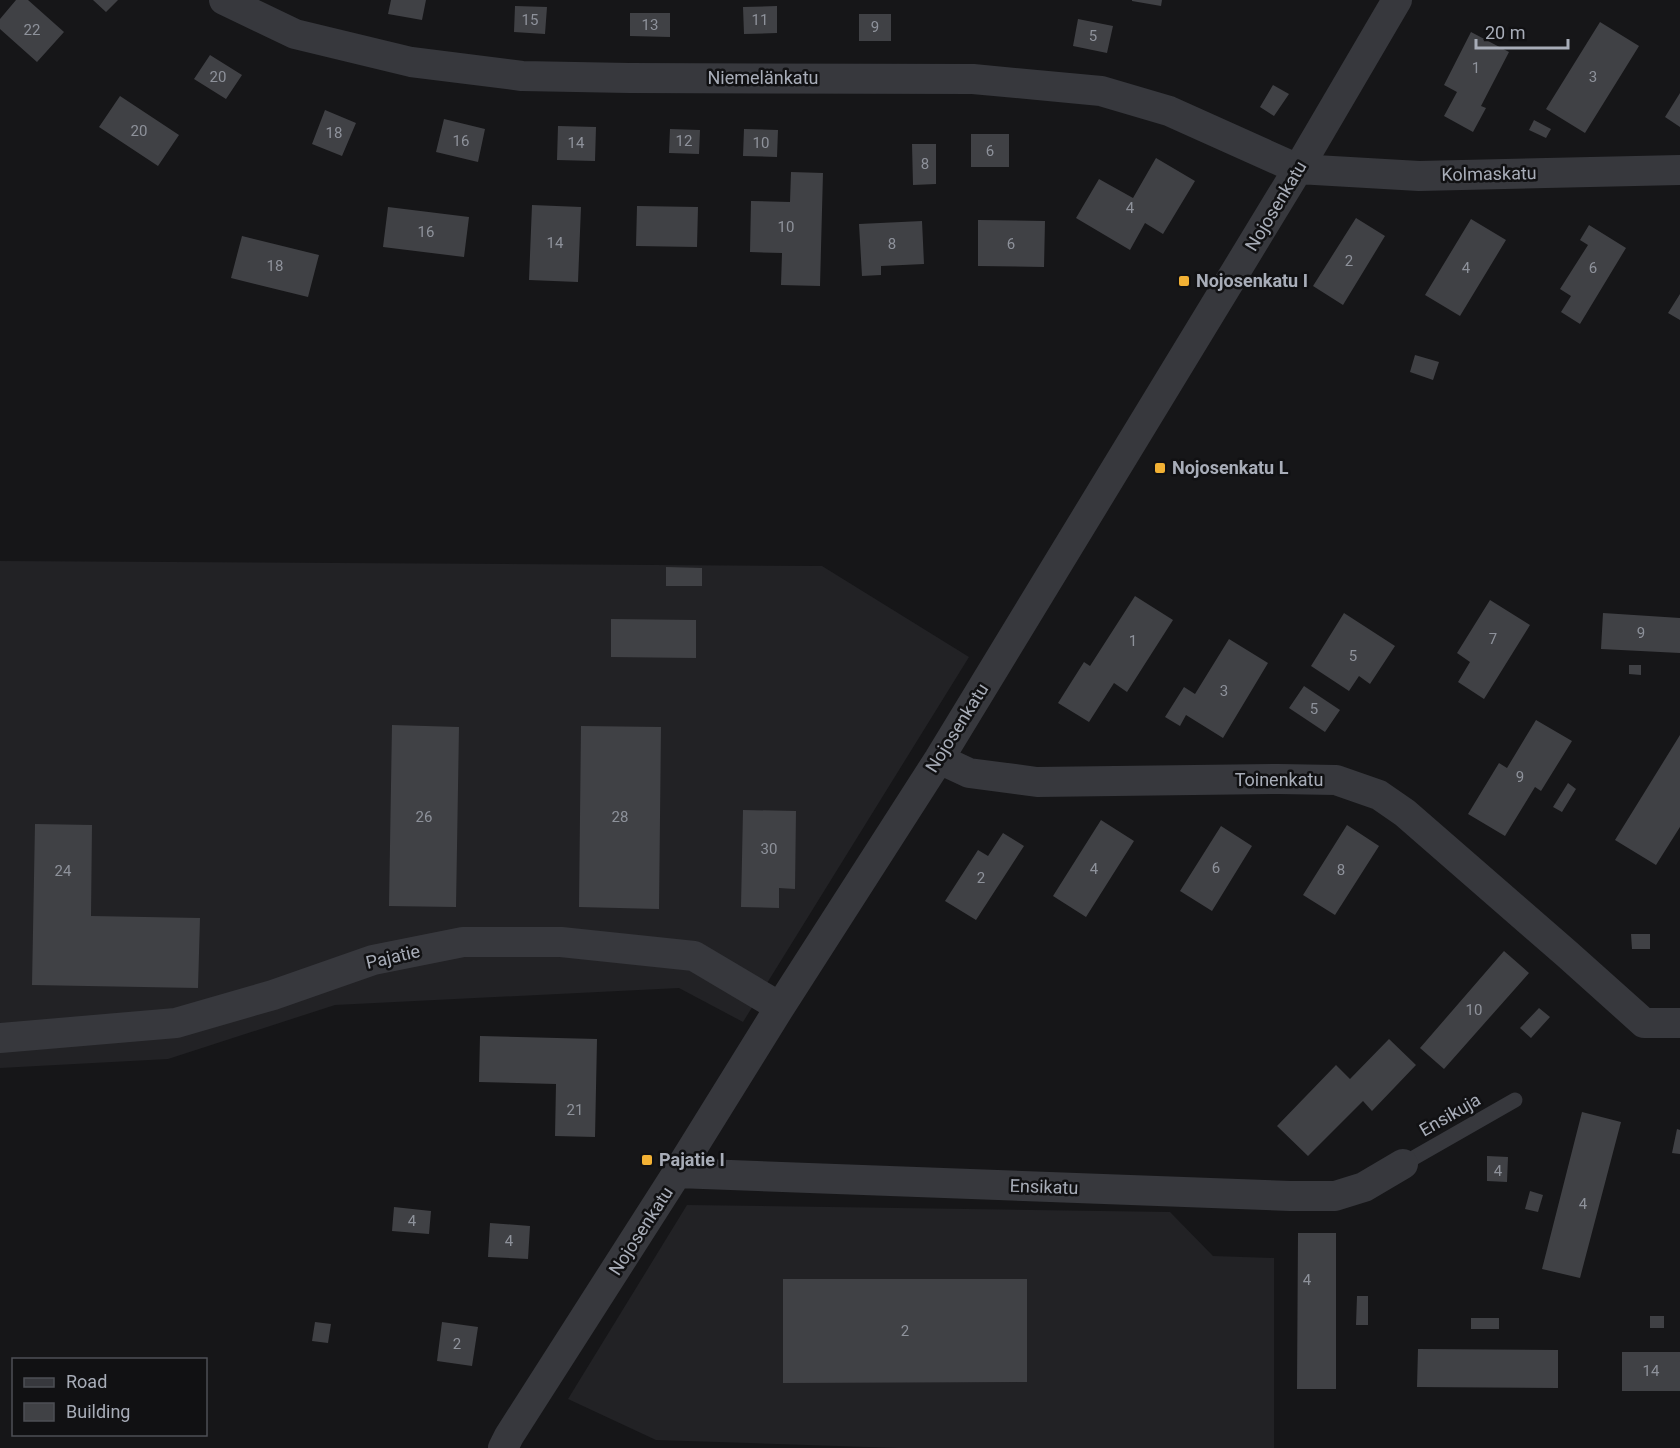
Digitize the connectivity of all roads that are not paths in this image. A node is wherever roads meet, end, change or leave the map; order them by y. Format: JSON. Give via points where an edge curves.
{"nodes":[{"id":1,"x":224,"y":0,"type":"edge"},
{"id":2,"x":1397,"y":0,"type":"edge"},
{"id":3,"x":1299,"y":170,"type":"junction"},
{"id":4,"x":1680,"y":171,"type":"edge"},
{"id":5,"x":939,"y":759,"type":"junction"},
{"id":6,"x":780,"y":1007,"type":"junction"},
{"id":7,"x":1680,"y":1023,"type":"edge"},
{"id":8,"x":0,"y":1038,"type":"edge"},
{"id":9,"x":1515,"y":1100,"type":"dead end"},
{"id":10,"x":1403,"y":1164,"type":"joint"},
{"id":11,"x":677,"y":1173,"type":"junction"},
{"id":12,"x":503,"y":1448,"type":"edge"}],
"edges":[{"from":1,"to":3,"type":"street","name":"Niemelänkatu","via":[[295,34],[411,62],[522,76],[973,79],[1101,91],[1169,111]]},
{"from":2,"to":3,"type":"street","name":"Nojosenkatu"},
{"from":3,"to":4,"type":"street","name":"Kolmaskatu","via":[[1419,176]]},
{"from":3,"to":5,"type":"street","name":"Nojosenkatu"},
{"from":5,"to":6,"type":"street","name":"Nojosenkatu"},
{"from":5,"to":7,"type":"street","name":"Toinenkatu","via":[[969,773],[1037,782],[1336,780],[1380,795],[1644,1023]]},
{"from":6,"to":8,"type":"street","name":"Pajatie","via":[[694,956],[561,942],[463,942],[373,960],[176,1023]]},
{"from":6,"to":11,"type":"street","name":"Nojosenkatu"},
{"from":9,"to":10,"type":"lane","name":"Ensikuja"},
{"from":10,"to":11,"type":"street","name":"Ensikatu","via":[[1364,1188],[1335,1196]]},
{"from":11,"to":12,"type":"street","name":"Nojosenkatu"}]}
